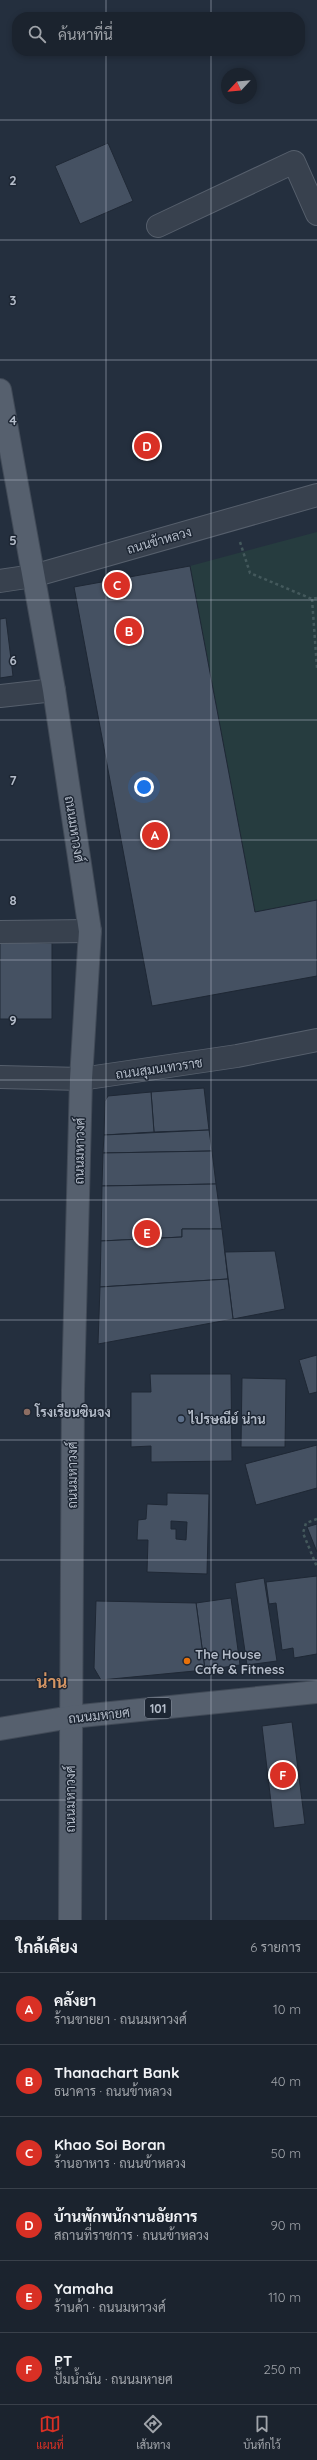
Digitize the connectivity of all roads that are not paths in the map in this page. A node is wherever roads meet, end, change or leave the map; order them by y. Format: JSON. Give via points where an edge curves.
{"nodes":[{"id":1,"x":317,"y":214,"type":"edge"},
{"id":2,"x":158,"y":226,"type":"dead end"},
{"id":3,"x":0,"y":390,"type":"edge"},
{"id":4,"x":317,"y":495,"type":"edge"},
{"id":5,"x":33,"y":576,"type":"junction"},
{"id":6,"x":0,"y":581,"type":"edge"},
{"id":7,"x":54,"y":690,"type":"junction"},
{"id":8,"x":0,"y":696,"type":"edge"},
{"id":9,"x":90,"y":931,"type":"junction"},
{"id":10,"x":0,"y":932,"type":"edge"},
{"id":11,"x":317,"y":1040,"type":"edge"},
{"id":12,"x":0,"y":1077,"type":"edge"},
{"id":13,"x":81,"y":1079,"type":"junction"},
{"id":14,"x":317,"y":1692,"type":"edge"},
{"id":15,"x":71,"y":1717,"type":"junction"},
{"id":16,"x":0,"y":1729,"type":"edge"},
{"id":17,"x":70,"y":1920,"type":"edge"}],
"edges":[{"from":1,"to":2,"type":"street","via":[[294,162]]},
{"from":3,"to":5,"type":"main road","name":"ถนนมหาวงศ์"},
{"from":4,"to":5,"type":"street","name":"ถนนข้าหลวง"},
{"from":5,"to":6,"type":"street","name":"ถนนข้าหลวง"},
{"from":5,"to":7,"type":"main road","name":"ถนนมหาวงศ์"},
{"from":7,"to":8,"type":"street"},
{"from":7,"to":9,"type":"main road","name":"ถนนมหาวงศ์"},
{"from":9,"to":10,"type":"street"},
{"from":9,"to":13,"type":"main road","name":"ถนนมหาวงศ์"},
{"from":11,"to":13,"type":"street","name":"ถนนสุมนเทวราช","via":[[237,1056]]},
{"from":12,"to":13,"type":"street","name":"ถนนสุมนเทวราช"},
{"from":13,"to":15,"type":"main road","name":"ถนนมหาวงศ์","via":[[73,1390]]},
{"from":14,"to":15,"type":"main road","name":"ถนนมหายศ","number":"101"},
{"from":15,"to":16,"type":"main road","name":"ถนนมหายศ","number":"101"},
{"from":15,"to":17,"type":"main road","name":"ถนนมหาวงศ์"}]}
